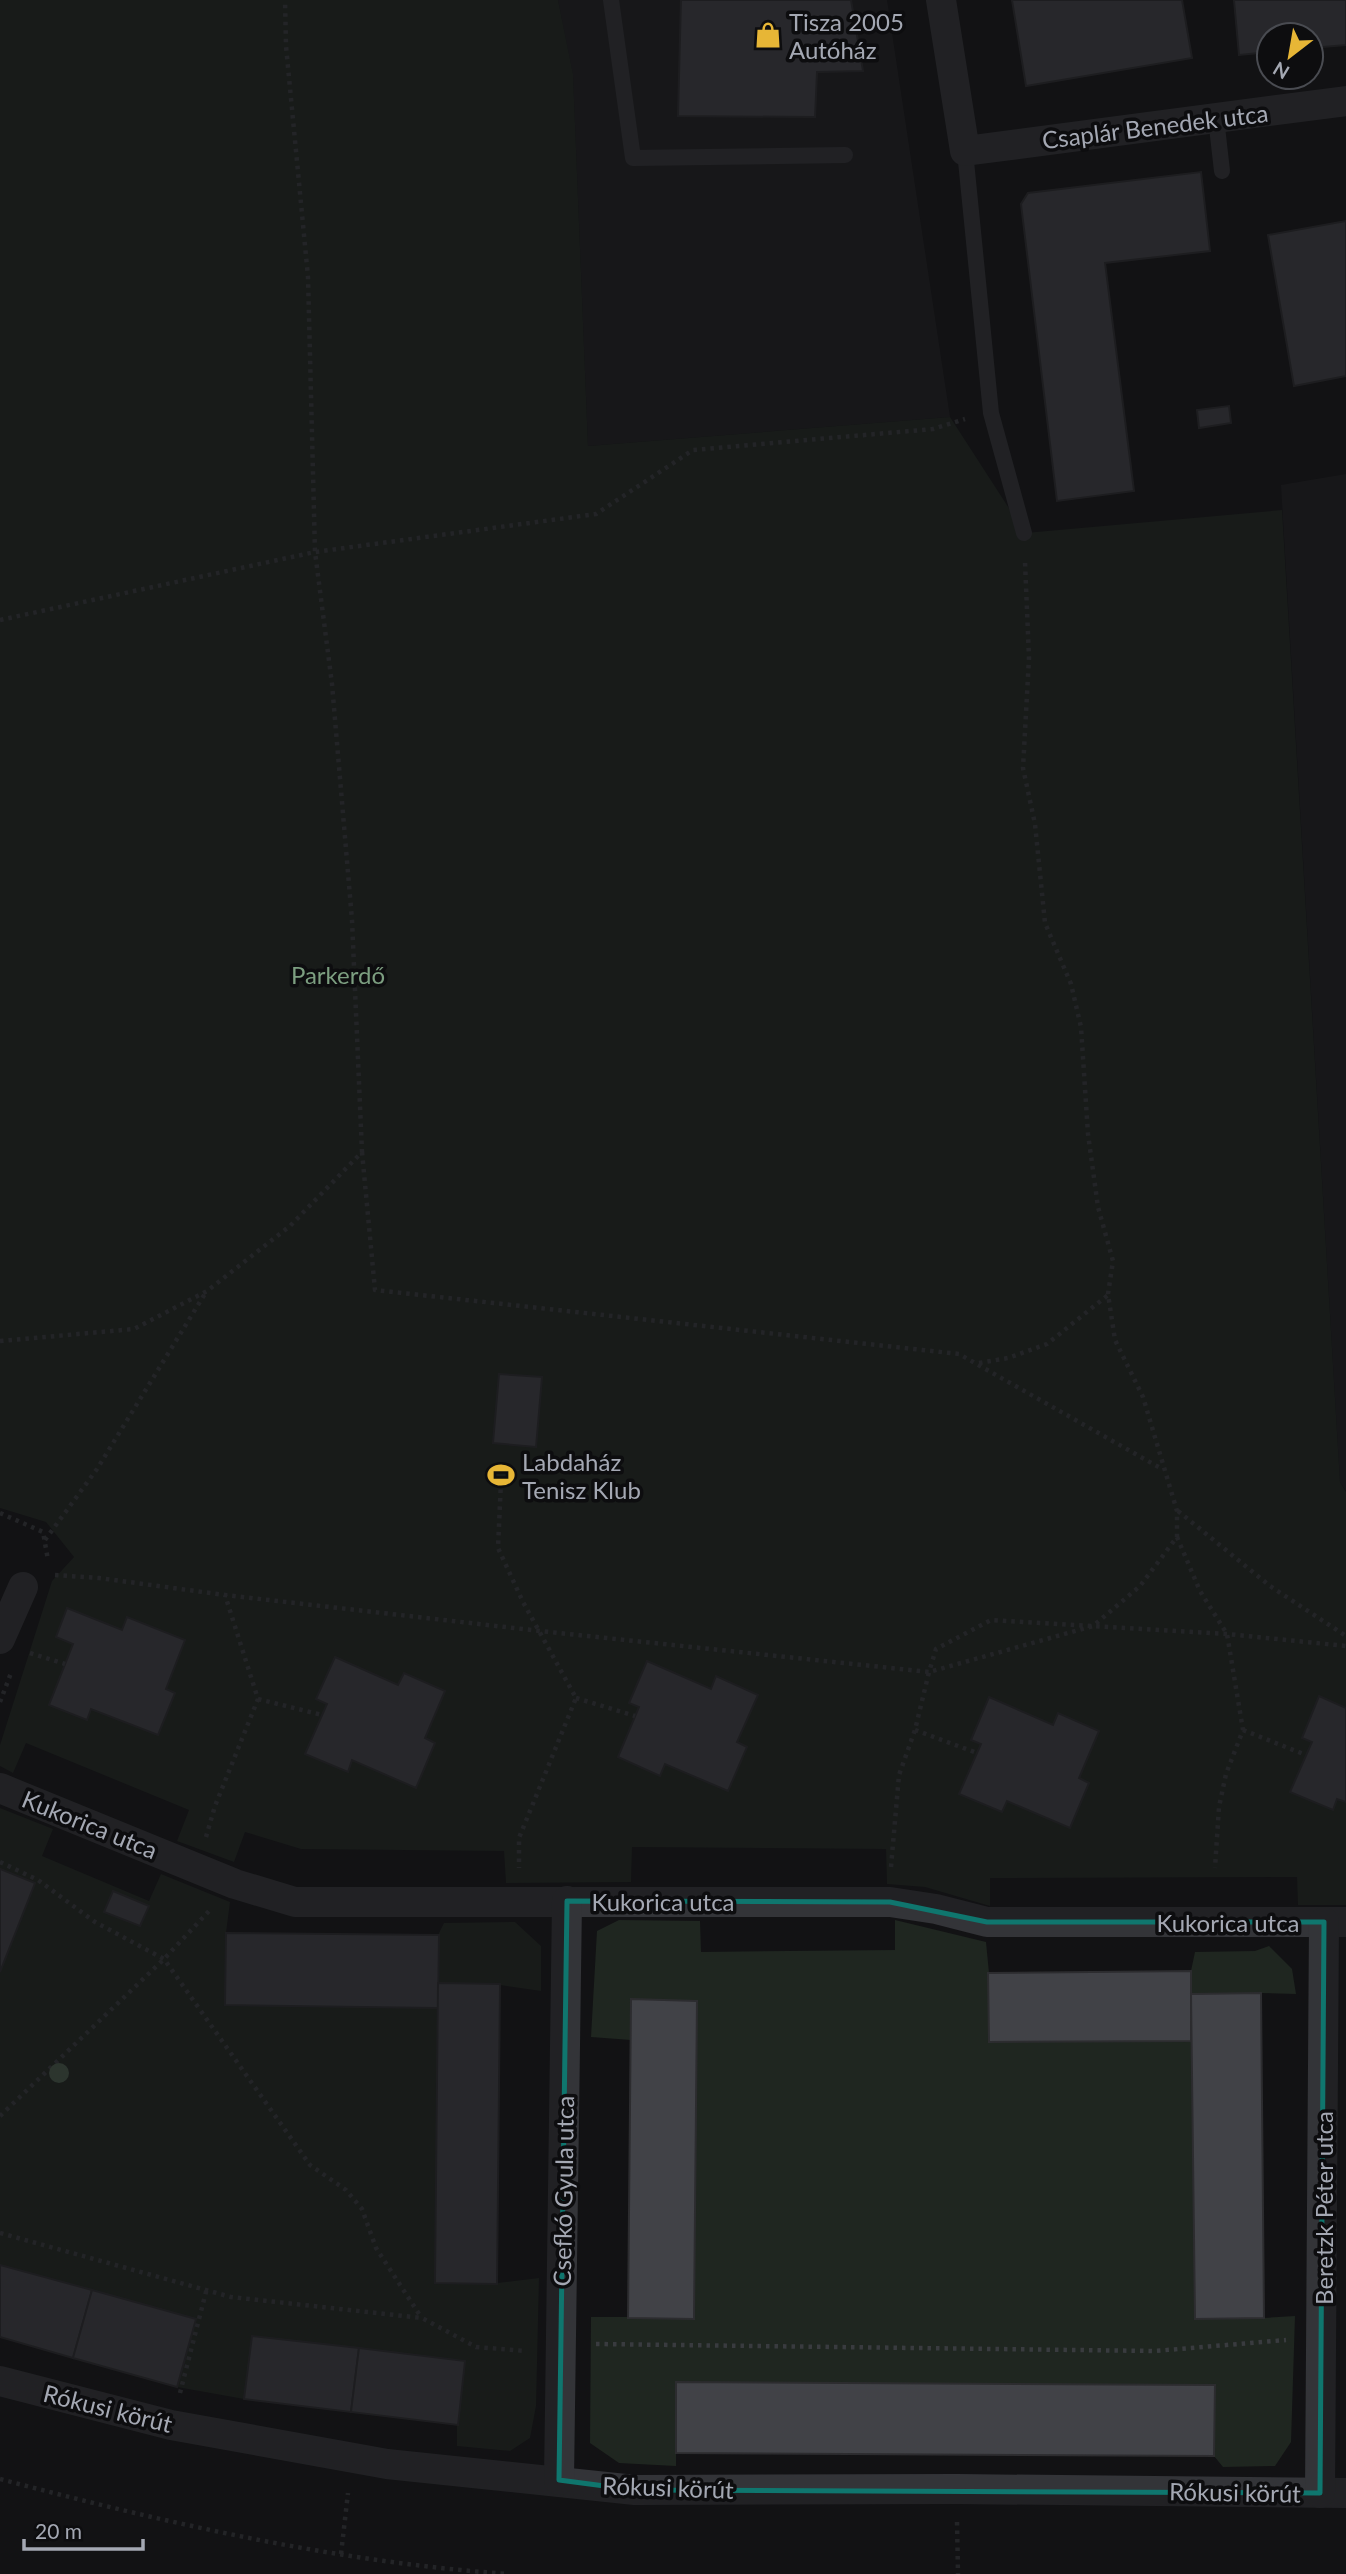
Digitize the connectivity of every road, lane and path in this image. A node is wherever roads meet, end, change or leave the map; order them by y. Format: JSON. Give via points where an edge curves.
{"nodes":[{"id":1,"x":285,"y":0,"type":"edge"},
{"id":2,"x":611,"y":0,"type":"edge"},
{"id":3,"x":941,"y":0,"type":"edge"},
{"id":4,"x":1346,"y":101,"type":"edge"},
{"id":5,"x":1216,"y":118,"type":"junction"},
{"id":6,"x":965,"y":151,"type":"junction"},
{"id":7,"x":845,"y":155,"type":"dead end"},
{"id":8,"x":1222,"y":171,"type":"dead end"},
{"id":9,"x":991,"y":413,"type":"junction"},
{"id":10,"x":1024,"y":533,"type":"joint"},
{"id":11,"x":315,"y":552,"type":"junction"},
{"id":12,"x":0,"y":620,"type":"edge"},
{"id":13,"x":362,"y":1152,"type":"junction"},
{"id":14,"x":207,"y":1291,"type":"junction"},
{"id":15,"x":1108,"y":1294,"type":"junction"},
{"id":16,"x":0,"y":1341,"type":"edge"},
{"id":17,"x":978,"y":1363,"type":"junction"},
{"id":18,"x":1163,"y":1469,"type":"junction"},
{"id":19,"x":501,"y":1481,"type":"dead end"},
{"id":20,"x":1177,"y":1511,"type":"junction"},
{"id":21,"x":0,"y":1513,"type":"edge"},
{"id":22,"x":1177,"y":1538,"type":"junction"},
{"id":23,"x":45,"y":1541,"type":"junction"},
{"id":24,"x":48,"y":1563,"type":"dead end"},
{"id":25,"x":50,"y":1574,"type":"dead end"},
{"id":26,"x":23,"y":1587,"type":"dead end"},
{"id":27,"x":225,"y":1595,"type":"junction"},
{"id":28,"x":1093,"y":1626,"type":"junction"},
{"id":29,"x":540,"y":1631,"type":"junction"},
{"id":30,"x":1227,"y":1634,"type":"junction"},
{"id":31,"x":1346,"y":1636,"type":"edge"},
{"id":32,"x":10,"y":1644,"type":"edge"},
{"id":33,"x":1346,"y":1646,"type":"edge"},
{"id":34,"x":65,"y":1664,"type":"dead end"},
{"id":35,"x":929,"y":1672,"type":"junction"},
{"id":36,"x":576,"y":1698,"type":"junction"},
{"id":37,"x":258,"y":1699,"type":"junction"},
{"id":38,"x":322,"y":1715,"type":"dead end"},
{"id":39,"x":635,"y":1716,"type":"dead end"},
{"id":40,"x":915,"y":1730,"type":"junction"},
{"id":41,"x":1243,"y":1730,"type":"junction"},
{"id":42,"x":977,"y":1753,"type":"dead end"},
{"id":43,"x":1306,"y":1755,"type":"dead end"},
{"id":44,"x":0,"y":1788,"type":"edge"},
{"id":45,"x":0,"y":1862,"type":"edge"},
{"id":46,"x":196,"y":1868,"type":"junction"},
{"id":47,"x":1215,"y":1868,"type":"dead end"},
{"id":48,"x":235,"y":1884,"type":"junction"},
{"id":49,"x":520,"y":1901,"type":"junction"},
{"id":50,"x":567,"y":1901,"type":"junction"},
{"id":51,"x":890,"y":1902,"type":"junction"},
{"id":52,"x":1335,"y":1922,"type":"edge"},
{"id":53,"x":164,"y":1959,"type":"junction"},
{"id":54,"x":0,"y":2116,"type":"edge"},
{"id":55,"x":0,"y":2233,"type":"edge"},
{"id":56,"x":207,"y":2288,"type":"junction"},
{"id":57,"x":422,"y":2318,"type":"junction"},
{"id":58,"x":1322,"y":2337,"type":"junction"},
{"id":59,"x":561,"y":2354,"type":"junction"},
{"id":60,"x":0,"y":2381,"type":"edge"},
{"id":61,"x":171,"y":2426,"type":"junction"},
{"id":62,"x":352,"y":2458,"type":"junction"},
{"id":63,"x":0,"y":2479,"type":"edge"},
{"id":64,"x":559,"y":2480,"type":"junction"},
{"id":65,"x":957,"y":2489,"type":"junction"},
{"id":66,"x":1333,"y":2493,"type":"edge"},
{"id":67,"x":341,"y":2554,"type":"junction"},
{"id":68,"x":508,"y":2574,"type":"edge"},
{"id":69,"x":958,"y":2574,"type":"edge"}],
"edges":[{"from":1,"to":11,"type":"path","via":[[308,277]]},
{"from":2,"to":7,"type":"lane","via":[[633,158]]},
{"from":3,"to":6,"type":"street"},
{"from":4,"to":5,"type":"street","name":"Csaplár Benedek utca"},
{"from":5,"to":6,"type":"street","name":"Csaplár Benedek utca"},
{"from":5,"to":8,"type":"lane"},
{"from":6,"to":9,"type":"lane"},
{"from":9,"to":10,"type":"lane"},
{"from":9,"to":11,"type":"path","via":[[933,429],[694,450],[596,514]]},
{"from":10,"to":15,"type":"path","via":[[1029,658],[1023,768],[1035,824],[1045,923],[1071,984],[1081,1027],[1088,1134],[1098,1207],[1113,1261]]},
{"from":11,"to":12,"type":"path"},
{"from":11,"to":13,"type":"path","via":[[332,684],[352,920]]},
{"from":13,"to":14,"type":"path","via":[[290,1226]]},
{"from":13,"to":17,"type":"path","via":[[375,1290],[959,1354]]},
{"from":14,"to":16,"type":"path","via":[[134,1329]]},
{"from":14,"to":23,"type":"path","via":[[97,1469]]},
{"from":15,"to":17,"type":"path","via":[[1047,1344]]},
{"from":15,"to":18,"type":"path","via":[[1115,1340],[1143,1397]]},
{"from":17,"to":18,"type":"path"},
{"from":18,"to":20,"type":"path"},
{"from":19,"to":29,"type":"path","via":[[498,1548]]},
{"from":20,"to":22,"type":"path"},
{"from":20,"to":31,"type":"path","via":[[1270,1586]]},
{"from":21,"to":23,"type":"path","via":[[43,1532]]},
{"from":22,"to":28,"type":"path","via":[[1140,1586]]},
{"from":22,"to":30,"type":"path","via":[[1200,1591]]},
{"from":23,"to":24,"type":"path"},
{"from":25,"to":27,"type":"path"},
{"from":26,"to":32,"type":"street"},
{"from":27,"to":29,"type":"path"},
{"from":27,"to":37,"type":"path"},
{"from":28,"to":30,"type":"path"},
{"from":28,"to":35,"type":"path"},
{"from":28,"to":35,"type":"path","via":[[991,1620],[936,1649]]},
{"from":29,"to":35,"type":"path"},
{"from":29,"to":36,"type":"path"},
{"from":30,"to":33,"type":"path"},
{"from":30,"to":41,"type":"path"},
{"from":32,"to":34,"type":"path"},
{"from":35,"to":40,"type":"path"},
{"from":36,"to":39,"type":"path"},
{"from":36,"to":49,"type":"path","via":[[519,1838]]},
{"from":37,"to":38,"type":"path"},
{"from":37,"to":46,"type":"path","via":[[215,1806]]},
{"from":40,"to":42,"type":"path"},
{"from":40,"to":51,"type":"path","via":[[899,1775]]},
{"from":41,"to":43,"type":"path"},
{"from":41,"to":47,"type":"path","via":[[1219,1807]]},
{"from":44,"to":46,"type":"street","name":"Kukorica utca"},
{"from":45,"to":53,"type":"path","via":[[38,1880],[95,1922]]},
{"from":46,"to":48,"type":"street","name":"Kukorica utca"},
{"from":48,"to":49,"type":"street","name":"Kukorica utca","via":[[295,1902]]},
{"from":48,"to":53,"type":"path"},
{"from":49,"to":50,"type":"street","name":"Kukorica utca"},
{"from":50,"to":51,"type":"street","name":"Kukorica utca"},
{"from":50,"to":59,"type":"street","name":"Csefkó Gyula utca"},
{"from":51,"to":52,"type":"street","name":"Kukorica utca","via":[[987,1922]]},
{"from":52,"to":58,"type":"street","name":"Beretzk Péter utca"},
{"from":53,"to":54,"type":"path"},
{"from":53,"to":57,"type":"path","via":[[310,2165],[346,2190],[362,2209],[376,2248]]},
{"from":55,"to":56,"type":"path"},
{"from":56,"to":57,"type":"path","via":[[231,2297]]},
{"from":56,"to":61,"type":"path"},
{"from":57,"to":59,"type":"path","via":[[476,2347]]},
{"from":58,"to":59,"type":"path","via":[[1154,2351],[594,2344]]},
{"from":58,"to":66,"type":"street","name":"Beretzk Péter utca"},
{"from":59,"to":64,"type":"street","name":"Csefkó Gyula utca"},
{"from":60,"to":61,"type":"street","name":"Rókusi körút"},
{"from":61,"to":62,"type":"street","name":"Rókusi körút"},
{"from":62,"to":64,"type":"street","name":"Rókusi körút"},
{"from":62,"to":67,"type":"path"},
{"from":63,"to":67,"type":"path","via":[[128,2513]]},
{"from":64,"to":65,"type":"street","name":"Rókusi körút","via":[[635,2490]]},
{"from":65,"to":66,"type":"street","name":"Rókusi körút"},
{"from":65,"to":69,"type":"path"},
{"from":67,"to":68,"type":"path"}]}
